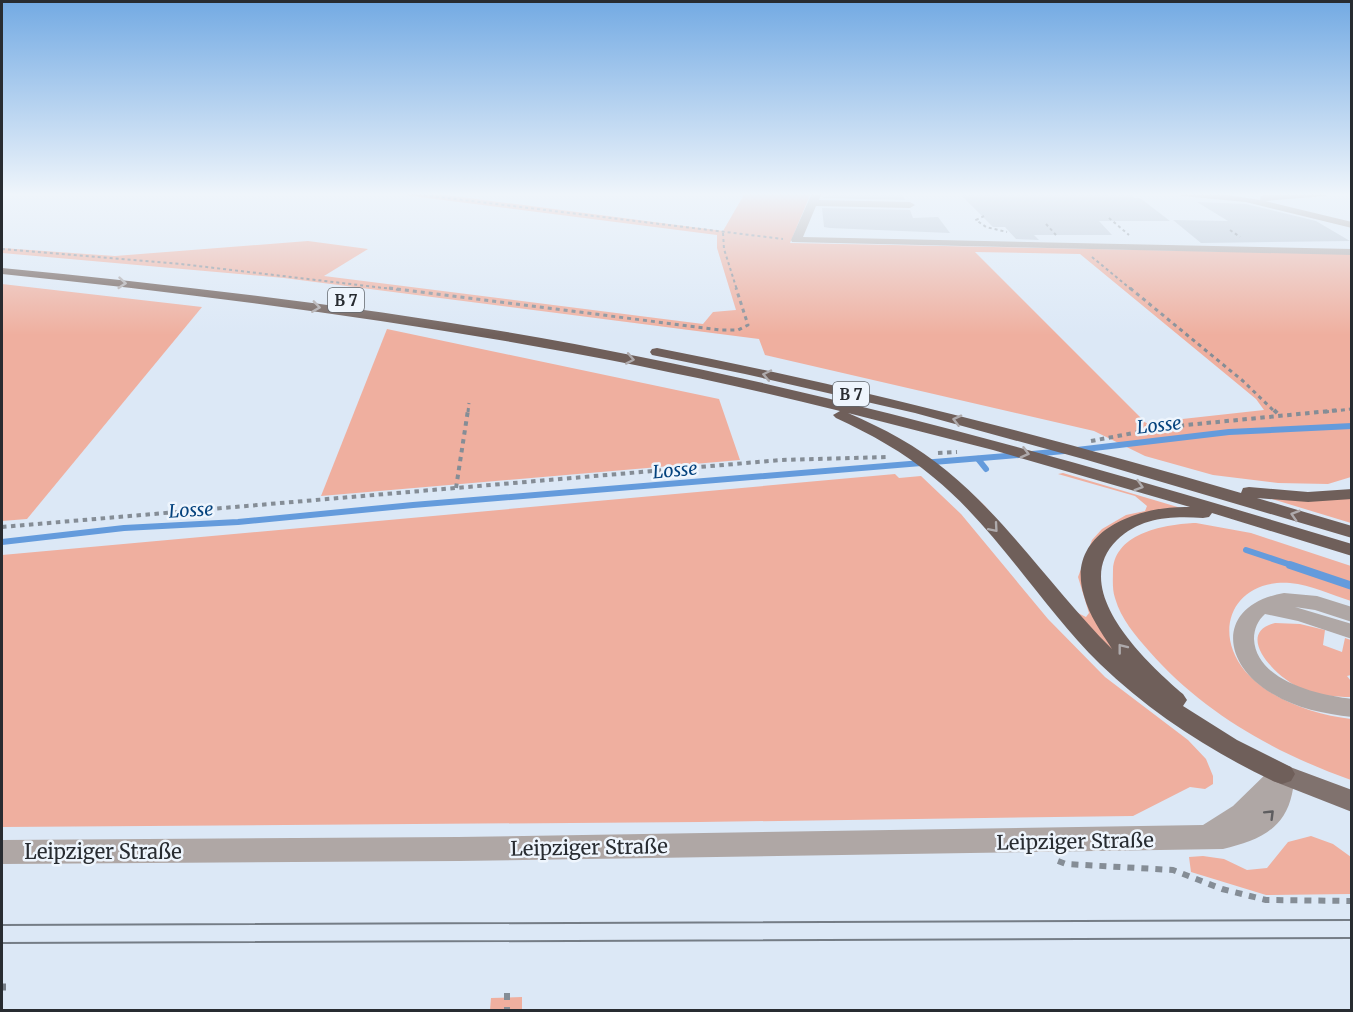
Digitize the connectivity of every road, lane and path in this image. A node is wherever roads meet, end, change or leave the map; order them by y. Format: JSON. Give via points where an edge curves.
{"nodes":[{"id":1,"x":723,"y":240,"type":"edge"},
{"id":2,"x":804,"y":240,"type":"edge"},
{"id":3,"x":1082,"y":248,"type":"junction"},
{"id":4,"x":2,"y":249,"type":"edge"},
{"id":5,"x":1352,"y":252,"type":"edge"},
{"id":6,"x":2,"y":262,"type":"edge"},
{"id":7,"x":2,"y":271,"type":"edge"},
{"id":8,"x":772,"y":389,"type":"junction"},
{"id":9,"x":469,"y":403,"type":"dead end"},
{"id":10,"x":1352,"y":409,"type":"edge"},
{"id":11,"x":1279,"y":415,"type":"junction"},
{"id":12,"x":1097,"y":440,"type":"dead end"},
{"id":13,"x":881,"y":457,"type":"dead end"},
{"id":14,"x":1145,"y":470,"type":"junction"},
{"id":15,"x":456,"y":488,"type":"junction"},
{"id":16,"x":1352,"y":494,"type":"edge"},
{"id":17,"x":1256,"y":521,"type":"junction"},
{"id":18,"x":2,"y":527,"type":"edge"},
{"id":19,"x":1352,"y":532,"type":"edge"},
{"id":20,"x":1352,"y":550,"type":"edge"},
{"id":21,"x":1256,"y":608,"type":"junction"},
{"id":22,"x":1352,"y":615,"type":"edge"},
{"id":23,"x":1352,"y":632,"type":"edge"},
{"id":24,"x":1352,"y":708,"type":"edge"},
{"id":25,"x":1282,"y":774,"type":"junction"},
{"id":26,"x":1352,"y":801,"type":"edge"},
{"id":27,"x":2,"y":852,"type":"edge"},
{"id":28,"x":1055,"y":860,"type":"dead end"},
{"id":29,"x":1352,"y":901,"type":"edge"},
{"id":30,"x":507,"y":993,"type":"dead end"},
{"id":31,"x":507,"y":1011,"type":"edge"}],
"edges":[{"from":1,"to":4,"type":"path","via":[[748,325],[738,330],[181,264]]},
{"from":2,"to":3,"type":"street"},
{"from":3,"to":5,"type":"street"},
{"from":3,"to":11,"type":"path"},
{"from":14,"to":6,"type":"highway","number":"B 7","one_way":true,"via":[[833,389],[453,314],[157,275]]},
{"from":7,"to":8,"type":"highway","number":"B 7","one_way":true,"via":[[172,288],[448,326]]},
{"from":8,"to":17,"type":"highway","number":"B 7","one_way":true,"via":[[1083,469]]},
{"from":8,"to":25,"type":"highway","one_way":true,"via":[[852,420],[900,445],[954,485],[1072,622],[1124,674],[1196,729]]},
{"from":9,"to":15,"type":"path"},
{"from":10,"to":11,"type":"path"},
{"from":11,"to":12,"type":"path","via":[[1142,430]]},
{"from":13,"to":15,"type":"path","via":[[781,460]]},
{"from":14,"to":16,"type":"highway","via":[[1263,494]]},
{"from":19,"to":14,"type":"highway","number":"B 7","one_way":true},
{"from":15,"to":18,"type":"path"},
{"from":17,"to":20,"type":"highway","number":"B 7"},
{"from":25,"to":17,"type":"highway","one_way":true,"via":[[1190,712],[1145,674],[1112,635],[1093,589],[1092,567],[1097,549],[1113,532],[1137,519],[1183,511]]},
{"from":21,"to":22,"type":"street","via":[[1270,602],[1290,601],[1316,603]]},
{"from":21,"to":23,"type":"street","via":[[1300,615]]},
{"from":21,"to":24,"type":"street","via":[[1247,618],[1243,635],[1246,654],[1254,666],[1282,689],[1299,697]]},
{"from":25,"to":26,"type":"main road"},
{"from":25,"to":27,"type":"street","name":"Leipziger Straße","via":[[1277,807],[1254,828],[1223,837],[1176,840]]},
{"from":28,"to":29,"type":"path","via":[[1066,864],[1173,870],[1222,890],[1266,900]]},
{"from":30,"to":31,"type":"path"}]}
